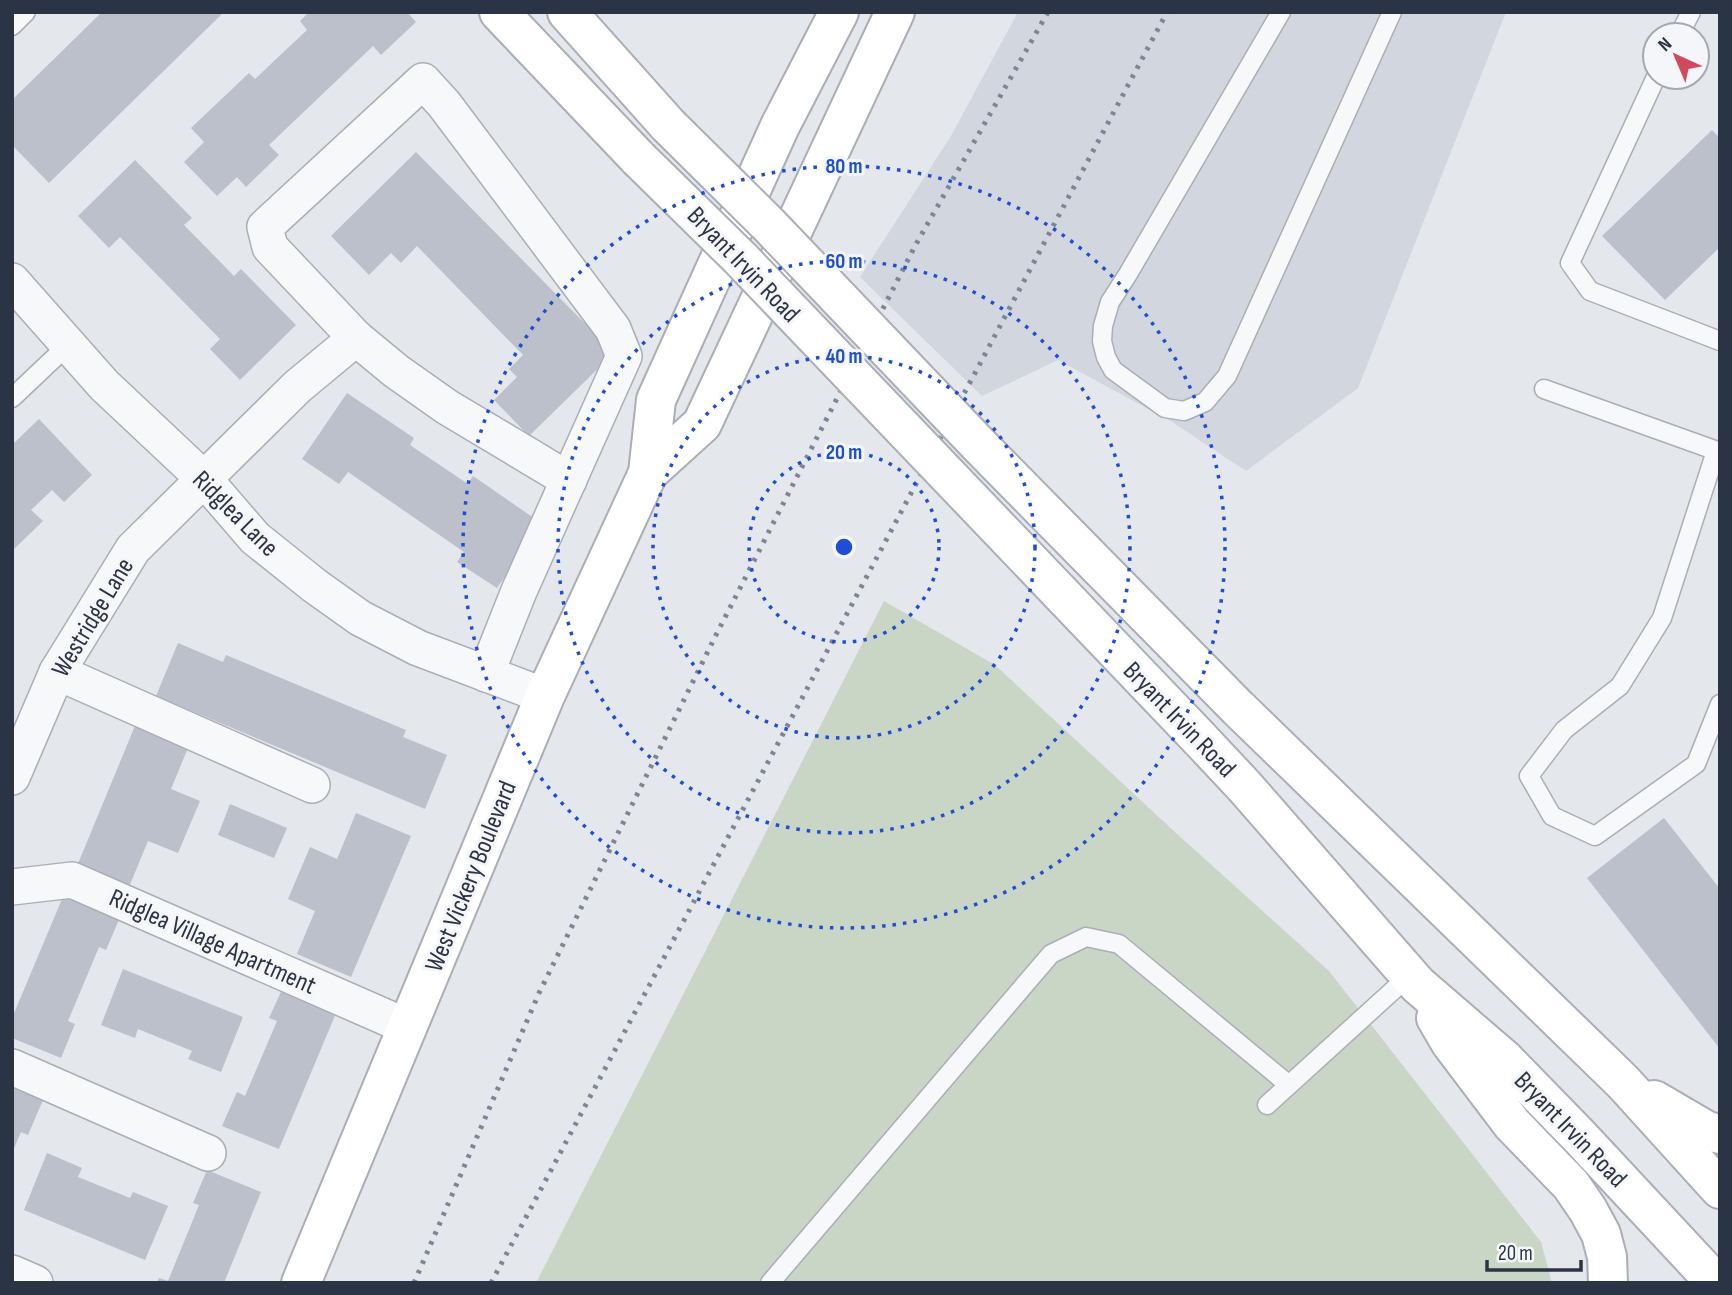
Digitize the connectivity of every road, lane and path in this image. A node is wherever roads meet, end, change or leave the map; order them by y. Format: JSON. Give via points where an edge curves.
{"nodes":[{"id":1,"x":26,"y":12,"type":"edge"},
{"id":2,"x":499,"y":12,"type":"edge"},
{"id":3,"x":567,"y":12,"type":"edge"},
{"id":4,"x":894,"y":12,"type":"edge"},
{"id":5,"x":1281,"y":12,"type":"edge"},
{"id":6,"x":1392,"y":12,"type":"edge"},
{"id":7,"x":833,"y":22,"type":"edge"},
{"id":8,"x":12,"y":26,"type":"edge"},
{"id":9,"x":1650,"y":91,"type":"edge"},
{"id":10,"x":12,"y":281,"type":"edge"},
{"id":11,"x":356,"y":338,"type":"junction"},
{"id":12,"x":1720,"y":341,"type":"edge"},
{"id":13,"x":68,"y":345,"type":"junction"},
{"id":14,"x":1544,"y":389,"type":"dead end"},
{"id":15,"x":12,"y":398,"type":"edge"},
{"id":16,"x":1718,"y":451,"type":"edge"},
{"id":17,"x":648,"y":473,"type":"junction"},
{"id":18,"x":204,"y":479,"type":"junction"},
{"id":19,"x":569,"y":480,"type":"junction"},
{"id":20,"x":57,"y":672,"type":"junction"},
{"id":21,"x":486,"y":674,"type":"junction"},
{"id":22,"x":545,"y":696,"type":"junction"},
{"id":23,"x":1720,"y":704,"type":"edge"},
{"id":24,"x":12,"y":777,"type":"edge"},
{"id":25,"x":312,"y":785,"type":"dead end"},
{"id":26,"x":12,"y":887,"type":"edge"},
{"id":27,"x":1414,"y":980,"type":"junction"},
{"id":28,"x":408,"y":1027,"type":"junction"},
{"id":29,"x":12,"y":1067,"type":"edge"},
{"id":30,"x":1623,"y":1082,"type":"junction"},
{"id":31,"x":1289,"y":1085,"type":"junction"},
{"id":32,"x":1267,"y":1105,"type":"dead end"},
{"id":33,"x":1720,"y":1134,"type":"edge"},
{"id":34,"x":208,"y":1153,"type":"dead end"},
{"id":35,"x":1720,"y":1189,"type":"edge"},
{"id":36,"x":12,"y":1273,"type":"edge"},
{"id":37,"x":35,"y":1283,"type":"edge"},
{"id":38,"x":302,"y":1283,"type":"edge"},
{"id":39,"x":770,"y":1283,"type":"edge"},
{"id":40,"x":1608,"y":1283,"type":"edge"},
{"id":41,"x":1716,"y":1283,"type":"edge"}],
"edges":[{"from":1,"to":8,"type":"lane"},
{"from":2,"to":27,"type":"main road","name":"Bryant Irvin Road","bridge":true,"via":[[1245,786]]},
{"from":3,"to":30,"type":"main road","name":"Bryant Irvin Road","bridge":true,"via":[[668,125],[1238,708]]},
{"from":4,"to":17,"type":"main road","name":"West Vickery Boulevard","via":[[702,424]]},
{"from":5,"to":6,"type":"lane","via":[[1110,302],[1103,326],[1106,357],[1114,370],[1165,408],[1184,411],[1205,402],[1227,376]]},
{"from":7,"to":17,"type":"main road","name":"West Vickery Boulevard","via":[[780,126],[656,400]]},
{"from":9,"to":12,"type":"lane","via":[[1570,263],[1590,291]]},
{"from":10,"to":13,"type":"street","name":"Ridglea Lane"},
{"from":11,"to":18,"type":"street","name":"Westridge Lane","via":[[297,387]]},
{"from":11,"to":19,"type":"street","via":[[447,407]]},
{"from":11,"to":19,"type":"street","via":[[270,247],[265,228],[422,81],[468,135],[620,343],[624,356]]},
{"from":13,"to":15,"type":"lane"},
{"from":13,"to":18,"type":"street","name":"Ridglea Lane"},
{"from":14,"to":16,"type":"lane"},
{"from":16,"to":23,"type":"lane","via":[[1662,618],[1620,686],[1564,730],[1529,776],[1552,816],[1595,836],[1696,764]]},
{"from":17,"to":22,"type":"main road","name":"West Vickery Boulevard"},
{"from":18,"to":20,"type":"street","name":"Westridge Lane","via":[[133,549]]},
{"from":18,"to":21,"type":"street","name":"Ridglea Lane","via":[[255,538],[360,618],[418,648]]},
{"from":19,"to":21,"type":"street"},
{"from":20,"to":24,"type":"street","name":"Westridge Lane"},
{"from":20,"to":25,"type":"street"},
{"from":21,"to":22,"type":"street","name":"Ridglea Lane"},
{"from":22,"to":28,"type":"main road","name":"West Vickery Boulevard"},
{"from":26,"to":28,"type":"street","name":"Ridglea Village Apartment","via":[[72,880]]},
{"from":27,"to":31,"type":"lane"},
{"from":27,"to":40,"type":"main road","via":[[1450,1042],[1512,1124],[1571,1185],[1588,1210],[1601,1234]]},
{"from":27,"to":41,"type":"main road","name":"Bryant Irvin Road","via":[[1505,1060]]},
{"from":28,"to":38,"type":"main road","name":"West Vickery Boulevard"},
{"from":29,"to":34,"type":"street"},
{"from":30,"to":33,"type":"main road"},
{"from":30,"to":35,"type":"main road","name":"Bryant Irvin Road"},
{"from":31,"to":32,"type":"lane"},
{"from":31,"to":39,"type":"lane","via":[[1119,944],[1086,937],[1051,954]]},
{"from":36,"to":37,"type":"street"}]}
